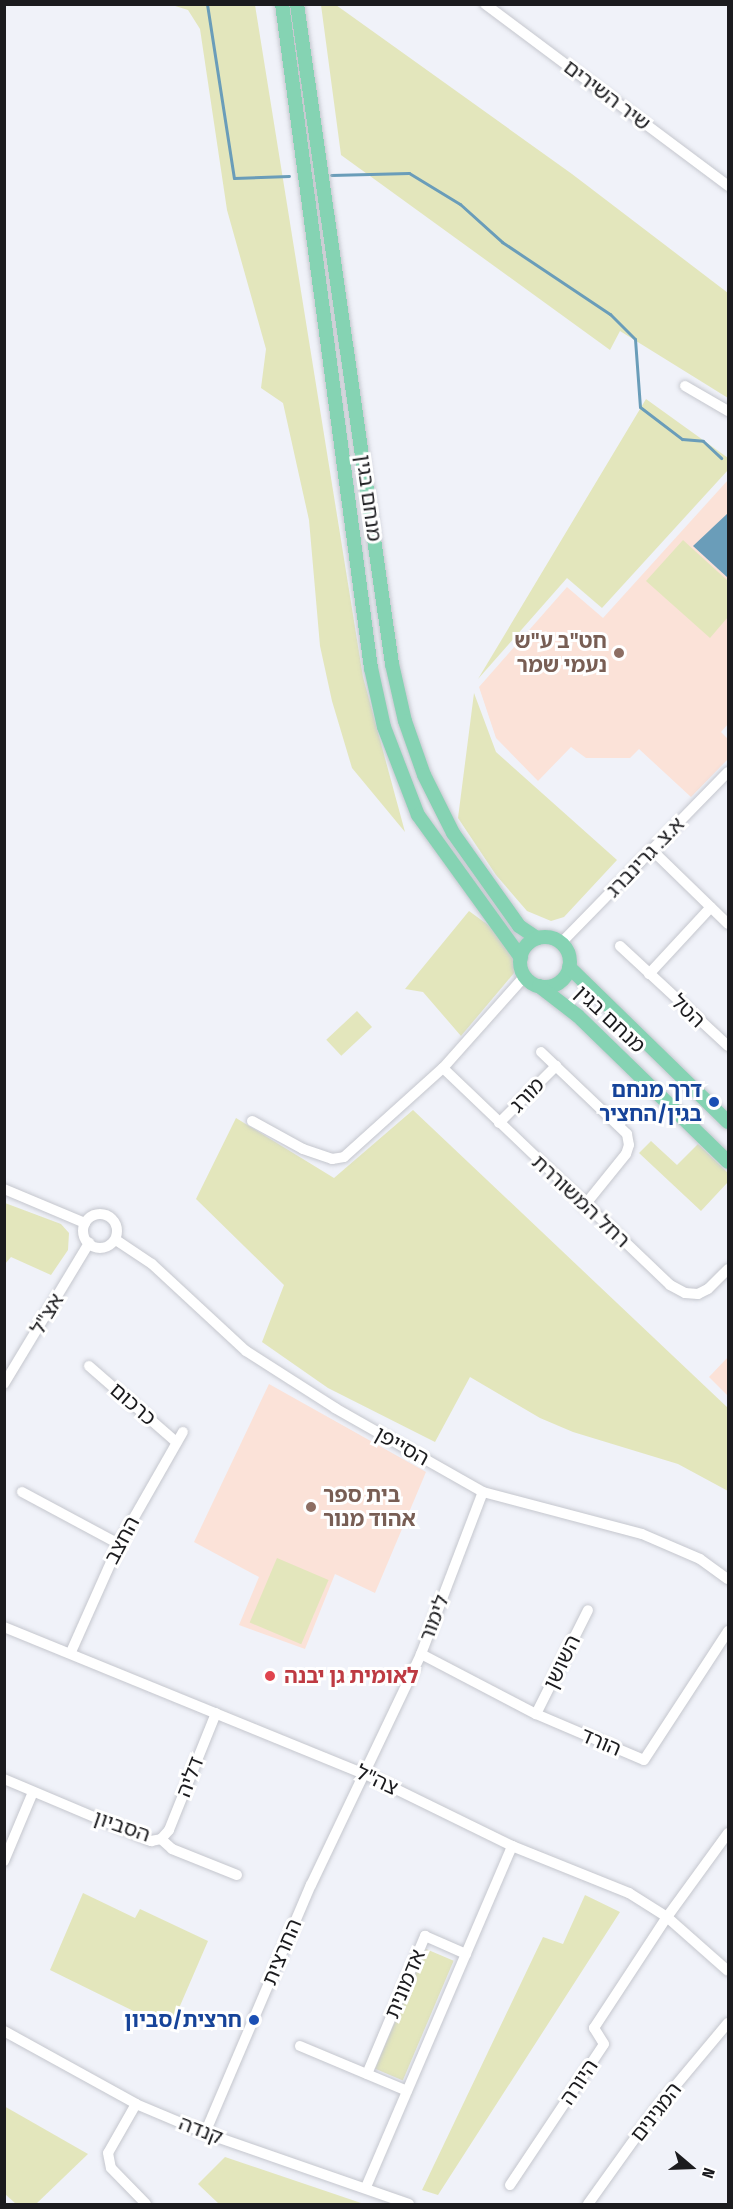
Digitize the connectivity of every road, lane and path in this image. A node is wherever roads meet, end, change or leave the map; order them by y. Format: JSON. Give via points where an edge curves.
{"nodes":[{"id":1,"x":282,"y":4,"type":"edge"},
{"id":2,"x":297,"y":4,"type":"edge"},
{"id":3,"x":485,"y":4,"type":"edge"},
{"id":4,"x":729,"y":186,"type":"edge"},
{"id":5,"x":685,"y":386,"type":"dead end"},
{"id":6,"x":729,"y":411,"type":"edge"},
{"id":7,"x":729,"y":772,"type":"edge"},
{"id":8,"x":652,"y":850,"type":"junction"},
{"id":9,"x":711,"y":907,"type":"junction"},
{"id":10,"x":729,"y":924,"type":"edge"},
{"id":11,"x":537,"y":938,"type":"junction"},
{"id":12,"x":561,"y":943,"type":"junction"},
{"id":13,"x":620,"y":946,"type":"dead end"},
{"id":14,"x":521,"y":958,"type":"junction"},
{"id":15,"x":569,"y":967,"type":"junction"},
{"id":16,"x":649,"y":974,"type":"junction"},
{"id":17,"x":525,"y":976,"type":"junction"},
{"id":18,"x":539,"y":986,"type":"junction"},
{"id":19,"x":729,"y":1046,"type":"edge"},
{"id":20,"x":541,"y":1052,"type":"dead end"},
{"id":21,"x":556,"y":1066,"type":"junction"},
{"id":22,"x":442,"y":1068,"type":"junction"},
{"id":23,"x":252,"y":1121,"type":"dead end"},
{"id":24,"x":729,"y":1122,"type":"edge"},
{"id":25,"x":499,"y":1124,"type":"junction"},
{"id":26,"x":729,"y":1162,"type":"edge"},
{"id":27,"x":4,"y":1189,"type":"edge"},
{"id":28,"x":584,"y":1206,"type":"junction"},
{"id":29,"x":85,"y":1223,"type":"junction"},
{"id":30,"x":116,"y":1240,"type":"junction"},
{"id":31,"x":89,"y":1244,"type":"junction"},
{"id":32,"x":729,"y":1269,"type":"edge"},
{"id":33,"x":89,"y":1366,"type":"dead end"},
{"id":34,"x":4,"y":1384,"type":"edge"},
{"id":35,"x":183,"y":1432,"type":"dead end"},
{"id":36,"x":176,"y":1442,"type":"junction"},
{"id":37,"x":22,"y":1492,"type":"dead end"},
{"id":38,"x":483,"y":1492,"type":"junction"},
{"id":39,"x":119,"y":1544,"type":"junction"},
{"id":40,"x":729,"y":1580,"type":"edge"},
{"id":41,"x":588,"y":1610,"type":"dead end"},
{"id":42,"x":4,"y":1626,"type":"edge"},
{"id":43,"x":729,"y":1632,"type":"edge"},
{"id":44,"x":70,"y":1652,"type":"junction"},
{"id":45,"x":420,"y":1654,"type":"junction"},
{"id":46,"x":216,"y":1713,"type":"junction"},
{"id":47,"x":536,"y":1714,"type":"junction"},
{"id":48,"x":365,"y":1774,"type":"junction"},
{"id":49,"x":4,"y":1779,"type":"edge"},
{"id":50,"x":33,"y":1792,"type":"junction"},
{"id":51,"x":729,"y":1833,"type":"edge"},
{"id":52,"x":161,"y":1839,"type":"junction"},
{"id":53,"x":512,"y":1846,"type":"junction"},
{"id":54,"x":4,"y":1861,"type":"edge"},
{"id":55,"x":237,"y":1875,"type":"dead end"},
{"id":56,"x":667,"y":1917,"type":"junction"},
{"id":57,"x":466,"y":1954,"type":"junction"},
{"id":58,"x":729,"y":1971,"type":"edge"},
{"id":59,"x":729,"y":2023,"type":"edge"},
{"id":60,"x":4,"y":2031,"type":"edge"},
{"id":61,"x":300,"y":2046,"type":"dead end"},
{"id":62,"x":367,"y":2074,"type":"junction"},
{"id":63,"x":407,"y":2091,"type":"junction"},
{"id":64,"x":136,"y":2104,"type":"junction"},
{"id":65,"x":205,"y":2133,"type":"junction"},
{"id":66,"x":510,"y":2185,"type":"dead end"},
{"id":67,"x":366,"y":2187,"type":"junction"},
{"id":68,"x":146,"y":2205,"type":"edge"},
{"id":69,"x":409,"y":2205,"type":"edge"},
{"id":70,"x":588,"y":2205,"type":"edge"}],
"edges":[{"from":1,"to":14,"type":"main road","name":"מנחם בגין","via":[[371,668],[384,727],[418,815]]},
{"from":2,"to":11,"type":"main road","name":"מנחם בגין","via":[[392,664],[405,721],[424,775],[453,833],[519,926]]},
{"from":3,"to":4,"type":"street","name":"שיר השירים"},
{"from":5,"to":6,"type":"street"},
{"from":7,"to":8,"type":"street","name":"א.צ. גרינברג"},
{"from":8,"to":9,"type":"street"},
{"from":8,"to":12,"type":"street","name":"א.צ. גרינברג"},
{"from":9,"to":10,"type":"street"},
{"from":9,"to":16,"type":"street"},
{"from":11,"to":12,"type":"main road"},
{"from":11,"to":14,"type":"main road","via":[[526,945]]},
{"from":12,"to":15,"type":"main road","via":[[567,950]]},
{"from":13,"to":16,"type":"street","name":"הטל"},
{"from":14,"to":17,"type":"main road"},
{"from":15,"to":18,"type":"main road","via":[[556,984]]},
{"from":15,"to":24,"type":"main road","name":"מנחם בגין"},
{"from":16,"to":19,"type":"street","name":"הטל"},
{"from":17,"to":18,"type":"main road"},
{"from":17,"to":22,"type":"street"},
{"from":18,"to":26,"type":"main road","name":"מנחם בגין","via":[[578,1016]]},
{"from":20,"to":21,"type":"street","name":"מורג"},
{"from":21,"to":25,"type":"street","name":"מורג"},
{"from":21,"to":28,"type":"street","name":"מורג","via":[[627,1134],[629,1145]]},
{"from":22,"to":23,"type":"street","via":[[344,1157],[332,1159],[303,1149]]},
{"from":22,"to":25,"type":"street","name":"רחל המשוררת"},
{"from":25,"to":28,"type":"street","name":"רחל המשוררת"},
{"from":27,"to":29,"type":"street"},
{"from":28,"to":32,"type":"street","name":"רחל המשוררת","via":[[670,1285],[685,1293],[708,1289]]},
{"from":29,"to":30,"type":"street","via":[[96,1214],[108,1215],[116,1223]]},
{"from":29,"to":31,"type":"street","via":[[83,1232]]},
{"from":30,"to":31,"type":"street","via":[[102,1248]]},
{"from":30,"to":38,"type":"street","name":"הסייפן","via":[[152,1264],[246,1352]]},
{"from":31,"to":34,"type":"street","name":"אצ\"ל"},
{"from":33,"to":36,"type":"street","name":"כרכום"},
{"from":35,"to":36,"type":"street","name":"החצב"},
{"from":36,"to":39,"type":"street","name":"החצב"},
{"from":37,"to":39,"type":"street"},
{"from":38,"to":40,"type":"street","name":"הסייפן","via":[[642,1534],[700,1560]]},
{"from":38,"to":45,"type":"street","name":"לימור"},
{"from":39,"to":44,"type":"street","name":"החצב"},
{"from":41,"to":47,"type":"street","name":"השושן"},
{"from":42,"to":44,"type":"street","name":"צה\"ל"},
{"from":43,"to":47,"type":"street","name":"הורד","via":[[644,1760]]},
{"from":44,"to":46,"type":"street","name":"צה\"ל"},
{"from":45,"to":47,"type":"street","name":"הורד"},
{"from":45,"to":48,"type":"street","name":"לימור"},
{"from":46,"to":48,"type":"street","name":"צה\"ל"},
{"from":46,"to":52,"type":"street","name":"דליה","via":[[169,1830]]},
{"from":48,"to":53,"type":"street","name":"צה\"ל"},
{"from":48,"to":65,"type":"street","name":"החרצית","via":[[311,1885]]},
{"from":49,"to":50,"type":"street","name":"הסביון"},
{"from":50,"to":52,"type":"street","name":"הסביון","via":[[152,1841]]},
{"from":50,"to":54,"type":"street"},
{"from":51,"to":56,"type":"street"},
{"from":52,"to":55,"type":"street","name":"הסביון","via":[[172,1849]]},
{"from":53,"to":56,"type":"street","name":"צה\"ל","via":[[596,1878]]},
{"from":53,"to":57,"type":"street","name":"אדמונית"},
{"from":56,"to":58,"type":"street","name":"צה\"ל"},
{"from":56,"to":66,"type":"street","name":"היורה","via":[[594,2028],[604,2044]]},
{"from":57,"to":62,"type":"street","name":"אדמונית","via":[[425,1936]]},
{"from":57,"to":63,"type":"street","name":"אדמונית"},
{"from":59,"to":70,"type":"street","name":"המגינים","via":[[656,2109]]},
{"from":60,"to":64,"type":"street","name":"קנדה"},
{"from":61,"to":62,"type":"street"},
{"from":62,"to":63,"type":"street"},
{"from":63,"to":67,"type":"street","name":"אדמונית"},
{"from":64,"to":65,"type":"street","name":"קנדה"},
{"from":64,"to":68,"type":"street","via":[[108,2153],[111,2168]]},
{"from":65,"to":67,"type":"street","name":"קנדה"},
{"from":67,"to":69,"type":"street","name":"קנדה"}]}
